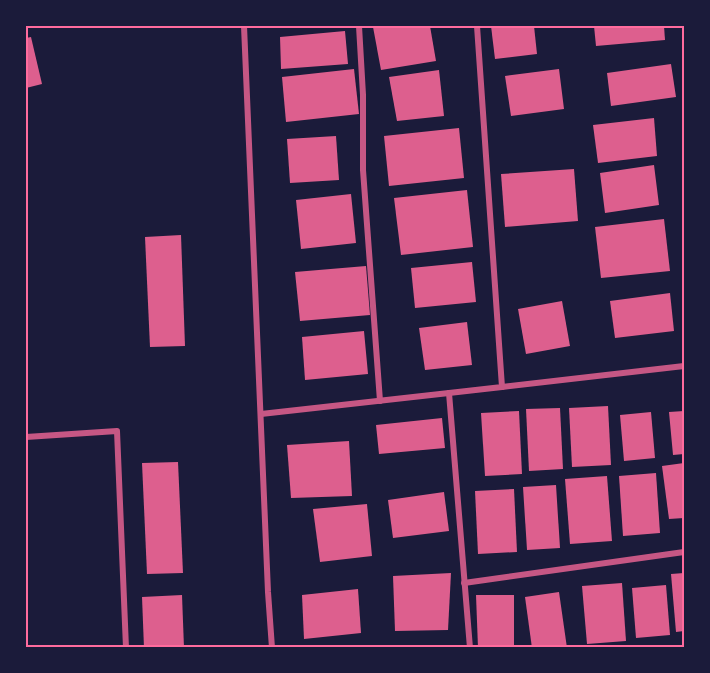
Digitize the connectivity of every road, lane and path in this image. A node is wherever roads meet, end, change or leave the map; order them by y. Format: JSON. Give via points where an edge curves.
{"nodes":[{"id":1,"x":244,"y":26,"type":"edge"},
{"id":2,"x":359,"y":26,"type":"edge"},
{"id":3,"x":477,"y":26,"type":"edge"},
{"id":4,"x":684,"y":366,"type":"edge"},
{"id":5,"x":502,"y":387,"type":"junction"},
{"id":6,"x":449,"y":393,"type":"junction"},
{"id":7,"x":380,"y":400,"type":"junction"},
{"id":8,"x":261,"y":414,"type":"junction"},
{"id":9,"x":26,"y":437,"type":"edge"},
{"id":10,"x":684,"y":552,"type":"edge"},
{"id":11,"x":464,"y":583,"type":"junction"},
{"id":12,"x":126,"y":648,"type":"edge"},
{"id":13,"x":272,"y":648,"type":"edge"},
{"id":14,"x":470,"y":648,"type":"edge"}],
"edges":[{"from":1,"to":8,"type":"street"},
{"from":2,"to":7,"type":"street","via":[[363,170]]},
{"from":3,"to":5,"type":"street"},
{"from":4,"to":5,"type":"street"},
{"from":5,"to":6,"type":"street"},
{"from":6,"to":7,"type":"street"},
{"from":6,"to":11,"type":"street"},
{"from":7,"to":8,"type":"street"},
{"from":8,"to":13,"type":"street"},
{"from":9,"to":12,"type":"street","via":[[117,431]]},
{"from":10,"to":11,"type":"street"},
{"from":11,"to":14,"type":"street"}]}
